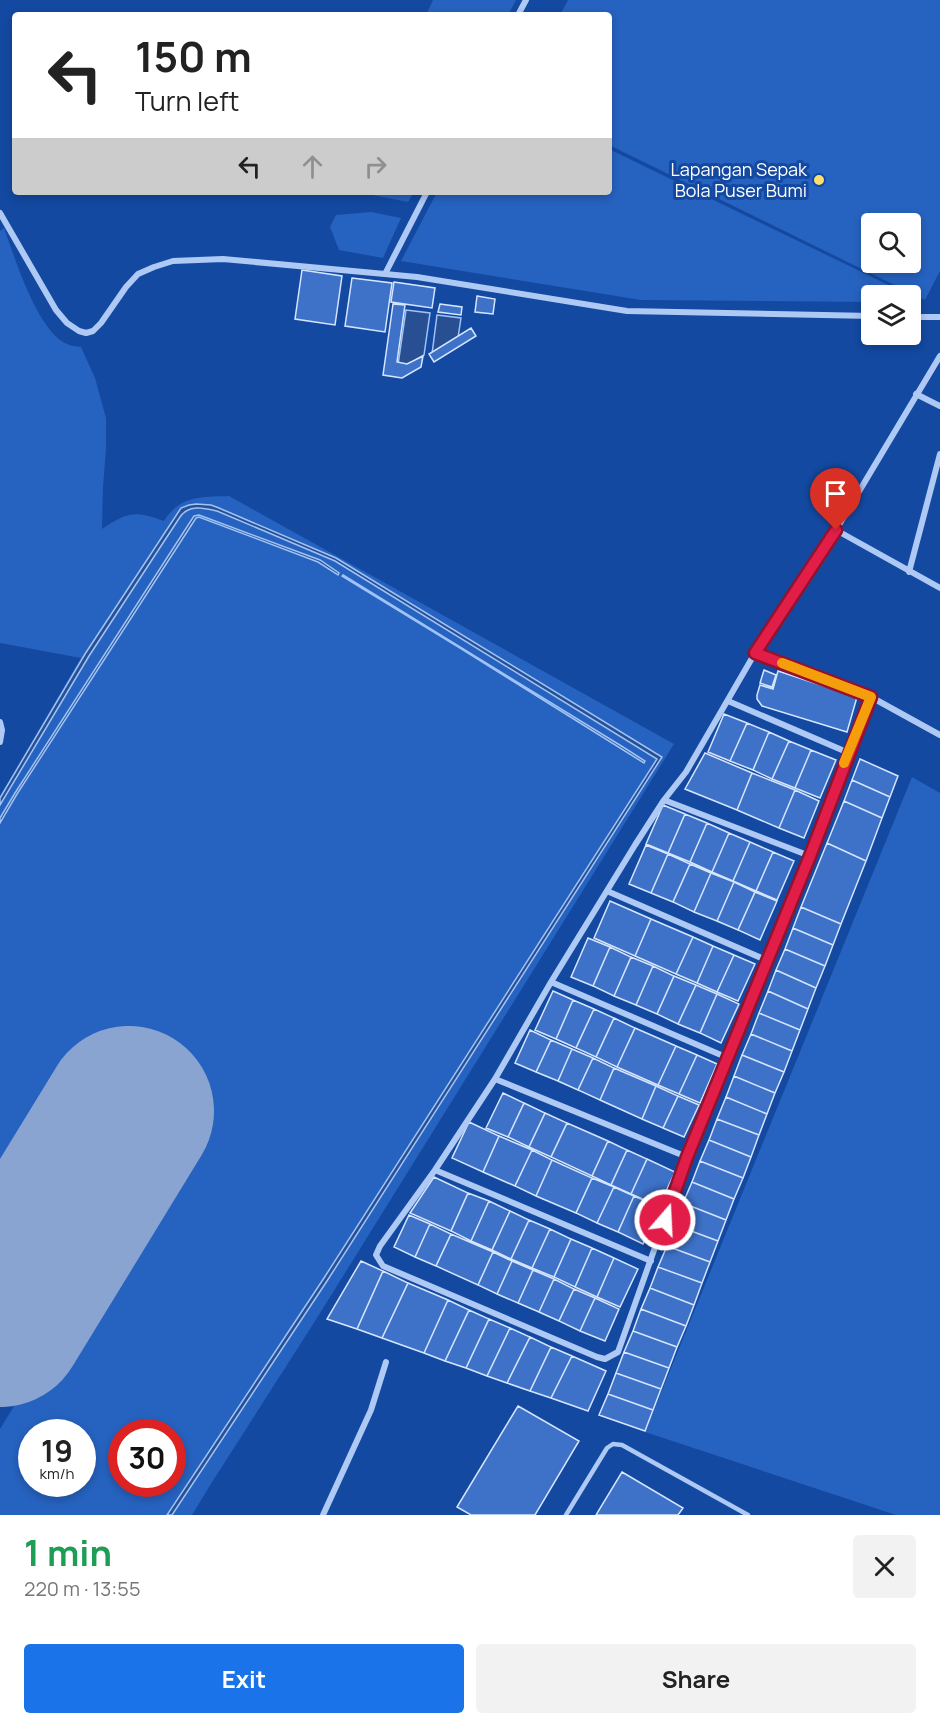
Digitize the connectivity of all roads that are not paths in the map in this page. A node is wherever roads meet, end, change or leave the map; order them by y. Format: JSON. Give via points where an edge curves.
{"nodes":[{"id":1,"x":425,"y":195,"type":"edge"},
{"id":2,"x":0,"y":213,"type":"edge"},
{"id":3,"x":385,"y":274,"type":"junction"},
{"id":4,"x":861,"y":316,"type":"edge"},
{"id":5,"x":921,"y":317,"type":"edge"},
{"id":6,"x":940,"y":317,"type":"edge"},
{"id":7,"x":940,"y":356,"type":"edge"},
{"id":8,"x":916,"y":394,"type":"junction"},
{"id":9,"x":940,"y":406,"type":"edge"},
{"id":10,"x":940,"y":454,"type":"edge"},
{"id":11,"x":836,"y":530,"type":"junction"},
{"id":12,"x":909,"y":572,"type":"junction"},
{"id":13,"x":940,"y":588,"type":"edge"},
{"id":14,"x":755,"y":653,"type":"junction"},
{"id":15,"x":871,"y":697,"type":"junction"},
{"id":16,"x":728,"y":701,"type":"junction"},
{"id":17,"x":0,"y":722,"type":"edge"},
{"id":18,"x":940,"y":735,"type":"edge"},
{"id":19,"x":0,"y":742,"type":"edge"},
{"id":20,"x":849,"y":753,"type":"junction"},
{"id":21,"x":664,"y":800,"type":"junction"},
{"id":22,"x":810,"y":856,"type":"junction"},
{"id":23,"x":608,"y":891,"type":"junction"},
{"id":24,"x":766,"y":960,"type":"junction"},
{"id":25,"x":551,"y":982,"type":"junction"},
{"id":26,"x":728,"y":1058,"type":"junction"},
{"id":27,"x":495,"y":1079,"type":"junction"},
{"id":28,"x":687,"y":1157,"type":"junction"},
{"id":29,"x":435,"y":1170,"type":"junction"},
{"id":30,"x":651,"y":1261,"type":"junction"},
{"id":31,"x":386,"y":1362,"type":"dead end"},
{"id":32,"x":323,"y":1515,"type":"edge"},
{"id":33,"x":566,"y":1515,"type":"edge"},
{"id":34,"x":748,"y":1515,"type":"edge"}],
"edges":[{"from":1,"to":3,"type":"street"},
{"from":2,"to":3,"type":"street","via":[[56,310],[67,323],[86,333],[101,323],[138,274],[173,261],[223,259]]},
{"from":3,"to":4,"type":"street","via":[[627,311]]},
{"from":5,"to":6,"type":"street"},
{"from":7,"to":8,"type":"street"},
{"from":8,"to":9,"type":"street"},
{"from":8,"to":11,"type":"street"},
{"from":10,"to":12,"type":"street"},
{"from":11,"to":12,"type":"street"},
{"from":11,"to":14,"type":"street"},
{"from":12,"to":13,"type":"street"},
{"from":14,"to":15,"type":"street"},
{"from":14,"to":16,"type":"street"},
{"from":15,"to":18,"type":"street"},
{"from":15,"to":20,"type":"street"},
{"from":16,"to":20,"type":"street"},
{"from":16,"to":21,"type":"street","via":[[686,772]]},
{"from":17,"to":19,"type":"street"},
{"from":20,"to":22,"type":"street"},
{"from":21,"to":22,"type":"street"},
{"from":21,"to":23,"type":"street"},
{"from":22,"to":24,"type":"street"},
{"from":23,"to":24,"type":"street"},
{"from":23,"to":25,"type":"street"},
{"from":24,"to":26,"type":"street"},
{"from":25,"to":26,"type":"street"},
{"from":25,"to":27,"type":"street"},
{"from":26,"to":28,"type":"street"},
{"from":27,"to":28,"type":"street"},
{"from":27,"to":29,"type":"street"},
{"from":28,"to":30,"type":"street"},
{"from":29,"to":30,"type":"street"},
{"from":29,"to":30,"type":"street","via":[[380,1246],[376,1255],[383,1266],[605,1359],[618,1352]]},
{"from":31,"to":32,"type":"street","via":[[371,1410]]},
{"from":33,"to":34,"type":"lane","via":[[613,1444],[622,1445]]}]}
